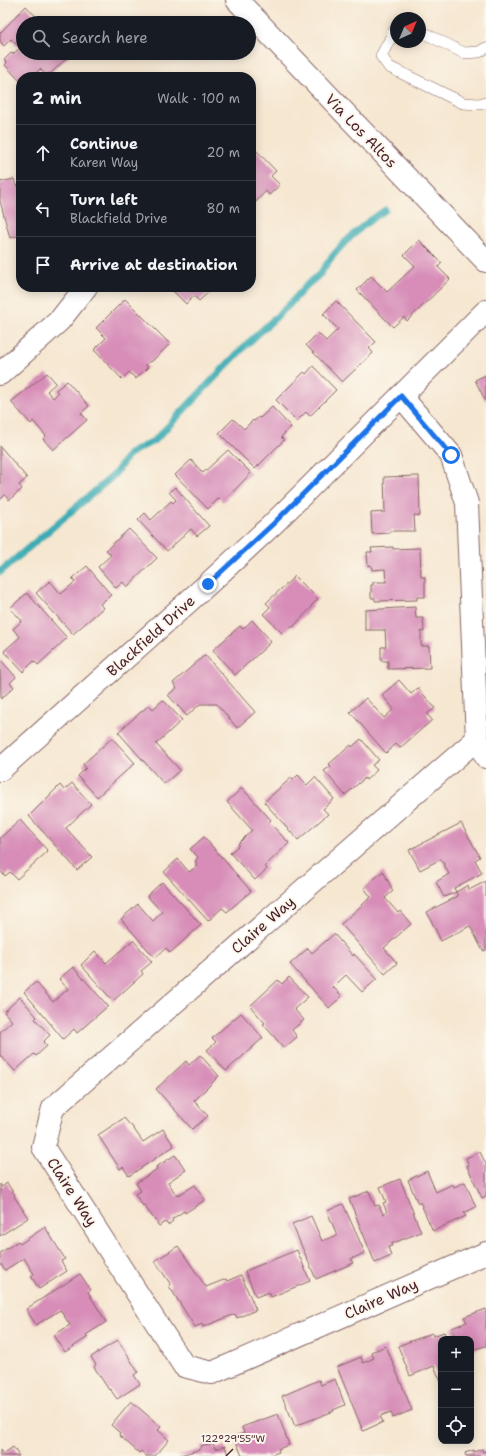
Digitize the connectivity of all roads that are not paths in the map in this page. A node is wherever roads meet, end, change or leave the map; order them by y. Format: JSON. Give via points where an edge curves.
{"nodes":[{"id":1,"x":240,"y":2,"type":"edge"},
{"id":2,"x":253,"y":16,"type":"edge"},
{"id":3,"x":256,"y":19,"type":"edge"},
{"id":4,"x":426,"y":34,"type":"edge"},
{"id":5,"x":390,"y":39,"type":"edge"},
{"id":6,"x":486,"y":48,"type":"edge"},
{"id":7,"x":486,"y":103,"type":"edge"},
{"id":8,"x":486,"y":261,"type":"edge"},
{"id":9,"x":82,"y":292,"type":"edge"},
{"id":10,"x":486,"y":311,"type":"edge"},
{"id":11,"x":0,"y":374,"type":"edge"},
{"id":12,"x":401,"y":396,"type":"junction"},
{"id":13,"x":481,"y":748,"type":"edge"},
{"id":14,"x":0,"y":770,"type":"edge"},
{"id":15,"x":486,"y":1253,"type":"edge"}],
"edges":[{"from":1,"to":2,"type":"street","name":"Via Los Altos"},
{"from":3,"to":8,"type":"street","name":"Via Los Altos"},
{"from":4,"to":6,"type":"lane","via":[[464,53],[479,52]]},
{"from":5,"to":7,"type":"lane","via":[[381,56],[390,67],[463,102]]},
{"from":9,"to":11,"type":"street","via":[[60,320]]},
{"from":10,"to":12,"type":"street","name":"Blackfield Drive"},
{"from":12,"to":13,"type":"street","via":[[451,455],[467,503]]},
{"from":12,"to":14,"type":"street","name":"Blackfield Drive","via":[[273,524]]},
{"from":13,"to":15,"type":"street","name":"Claire Way","via":[[53,1108],[44,1147],[184,1366],[212,1374]]}]}
